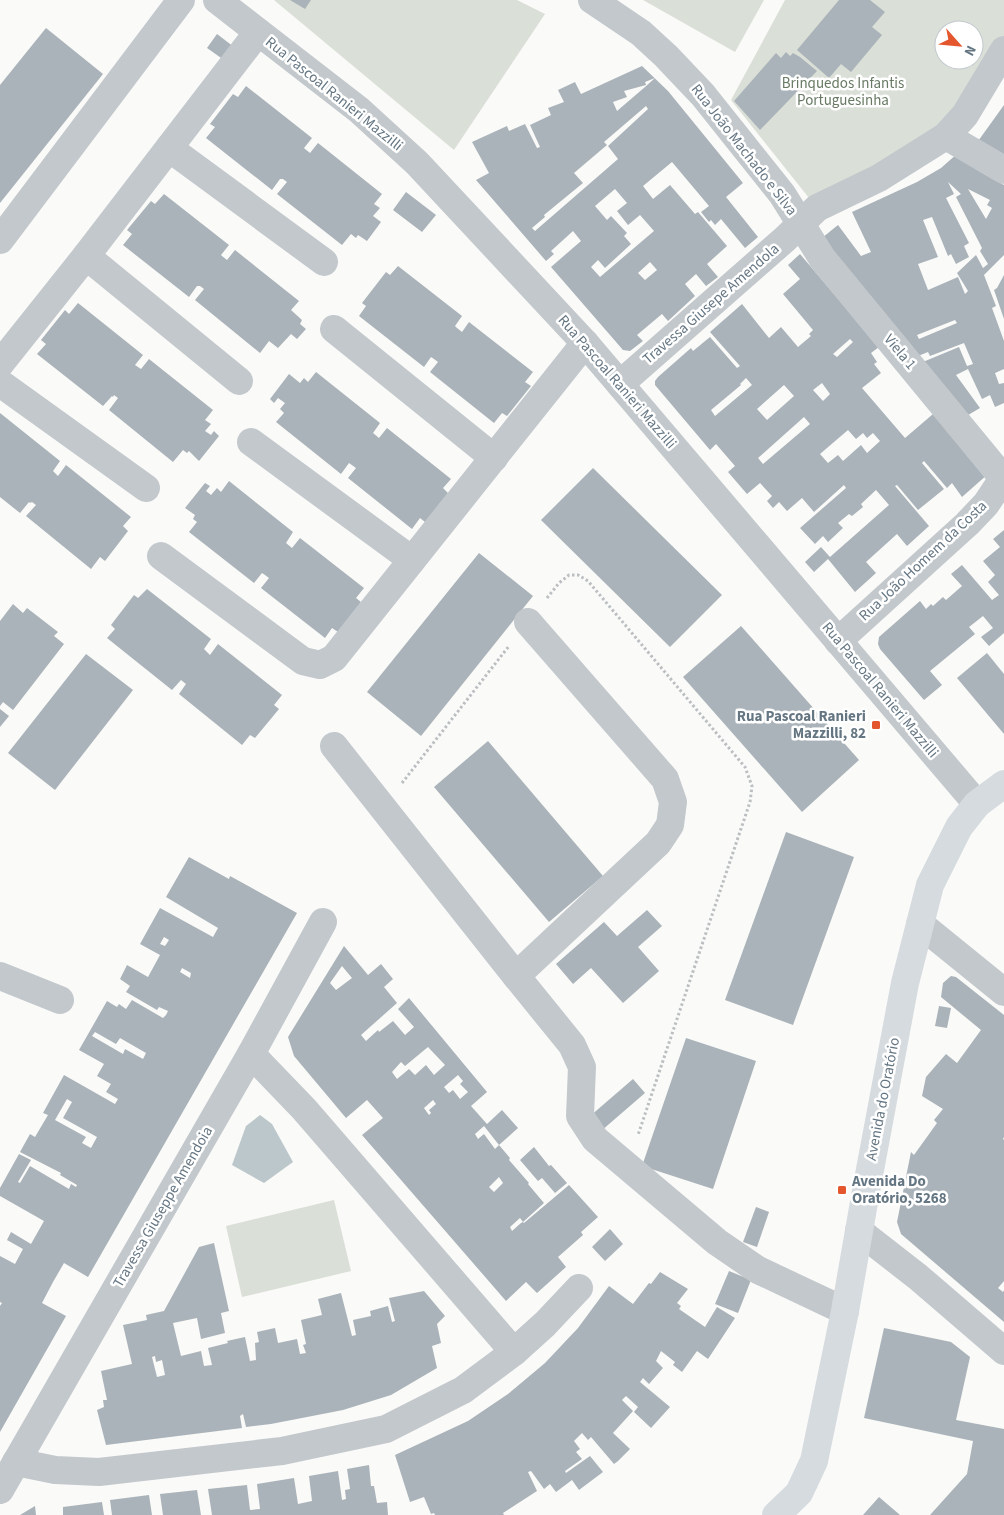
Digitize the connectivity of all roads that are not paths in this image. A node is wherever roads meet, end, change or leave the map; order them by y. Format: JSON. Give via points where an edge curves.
{"nodes":[{"id":1,"x":181,"y":0,"type":"edge"},
{"id":2,"x":217,"y":0,"type":"edge"},
{"id":3,"x":592,"y":0,"type":"edge"},
{"id":4,"x":258,"y":32,"type":"junction"},
{"id":5,"x":1004,"y":50,"type":"edge"},
{"id":6,"x":946,"y":136,"type":"junction"},
{"id":7,"x":169,"y":148,"type":"junction"},
{"id":8,"x":1004,"y":170,"type":"edge"},
{"id":9,"x":801,"y":223,"type":"junction"},
{"id":10,"x":0,"y":240,"type":"edge"},
{"id":11,"x":86,"y":256,"type":"junction"},
{"id":12,"x":324,"y":262,"type":"dead end"},
{"id":13,"x":334,"y":329,"type":"dead end"},
{"id":14,"x":586,"y":343,"type":"junction"},
{"id":15,"x":0,"y":364,"type":"edge"},
{"id":16,"x":239,"y":380,"type":"dead end"},
{"id":17,"x":0,"y":383,"type":"edge"},
{"id":18,"x":620,"y":384,"type":"junction"},
{"id":19,"x":251,"y":442,"type":"dead end"},
{"id":20,"x":494,"y":458,"type":"junction"},
{"id":21,"x":1004,"y":478,"type":"edge"},
{"id":22,"x":146,"y":488,"type":"dead end"},
{"id":23,"x":161,"y":556,"type":"dead end"},
{"id":24,"x":412,"y":560,"type":"junction"},
{"id":25,"x":528,"y":622,"type":"road end"},
{"id":26,"x":838,"y":641,"type":"junction"},
{"id":27,"x":334,"y":746,"type":"dead end"},
{"id":28,"x":1004,"y":784,"type":"edge"},
{"id":29,"x":977,"y":804,"type":"junction"},
{"id":30,"x":323,"y":922,"type":"dead end"},
{"id":31,"x":920,"y":924,"type":"junction"},
{"id":32,"x":0,"y":976,"type":"edge"},
{"id":33,"x":516,"y":976,"type":"junction"},
{"id":34,"x":1004,"y":992,"type":"edge"},
{"id":35,"x":60,"y":1000,"type":"dead end"},
{"id":36,"x":251,"y":1054,"type":"junction"},
{"id":37,"x":858,"y":1231,"type":"junction"},
{"id":38,"x":580,"y":1288,"type":"dead end"},
{"id":39,"x":845,"y":1311,"type":"junction"},
{"id":40,"x":1004,"y":1351,"type":"edge"},
{"id":41,"x":514,"y":1352,"type":"junction"},
{"id":42,"x":16,"y":1462,"type":"junction"},
{"id":43,"x":0,"y":1490,"type":"edge"},
{"id":44,"x":776,"y":1515,"type":"edge"}],
"edges":[{"from":1,"to":10,"type":"street"},
{"from":2,"to":4,"type":"street","name":"Rua Pascoal Ranieri Mazzilli"},
{"from":3,"to":9,"type":"street","name":"Rua João Machado e Silva","via":[[641,33],[703,95],[782,194]]},
{"from":4,"to":7,"type":"street"},
{"from":4,"to":14,"type":"street","name":"Rua Pascoal Ranieri Mazzilli","via":[[359,110],[417,163]]},
{"from":5,"to":6,"type":"street","name":"Rua João Machado e Silva","via":[[965,115]]},
{"from":6,"to":8,"type":"street"},
{"from":6,"to":9,"type":"street","name":"Rua João Machado e Silva","via":[[879,178],[817,208]]},
{"from":7,"to":11,"type":"street"},
{"from":7,"to":12,"type":"street"},
{"from":9,"to":18,"type":"street","name":"Travessa Giusepe Amendola"},
{"from":9,"to":21,"type":"street","name":"Viela 1","via":[[822,258]]},
{"from":11,"to":15,"type":"street"},
{"from":11,"to":16,"type":"street"},
{"from":13,"to":20,"type":"street"},
{"from":14,"to":18,"type":"street","name":"Rua Pascoal Ranieri Mazzilli"},
{"from":14,"to":20,"type":"street"},
{"from":17,"to":22,"type":"street"},
{"from":18,"to":26,"type":"street","name":"Rua Pascoal Ranieri Mazzilli"},
{"from":19,"to":24,"type":"street"},
{"from":20,"to":24,"type":"street"},
{"from":21,"to":26,"type":"street","name":"Rua João Homem da Costa","via":[[967,524]]},
{"from":23,"to":24,"type":"street","via":[[303,661],[320,664],[334,658]]},
{"from":25,"to":33,"type":"street","via":[[665,779],[673,802],[670,825],[658,843]]},
{"from":26,"to":29,"type":"street","name":"Rua Pascoal Ranieri Mazzilli"},
{"from":27,"to":33,"type":"street"},
{"from":28,"to":29,"type":"main road","name":"Avenida do Oratório"},
{"from":29,"to":31,"type":"main road","name":"Avenida do Oratório","via":[[959,827],[930,885]]},
{"from":30,"to":36,"type":"street","name":"Travessa Giuseppe Amendoia"},
{"from":31,"to":34,"type":"street"},
{"from":31,"to":37,"type":"main road","name":"Avenida do Oratório","via":[[905,983]]},
{"from":32,"to":35,"type":"street"},
{"from":33,"to":39,"type":"street","via":[[572,1045],[582,1067],[580,1116],[595,1139],[717,1242],[758,1270]]},
{"from":36,"to":41,"type":"street","via":[[304,1109]]},
{"from":36,"to":42,"type":"street","name":"Travessa Giuseppe Amendoia"},
{"from":37,"to":39,"type":"main road","name":"Avenida do Oratório"},
{"from":37,"to":40,"type":"street","via":[[918,1277]]},
{"from":38,"to":41,"type":"street"},
{"from":39,"to":44,"type":"main road","name":"Avenida do Oratório","via":[[814,1461],[799,1493]]},
{"from":41,"to":42,"type":"street","via":[[463,1390],[386,1429],[282,1451],[99,1472],[55,1470]]},
{"from":42,"to":43,"type":"street","name":"Travessa Giuseppe Amendoia"}]}
